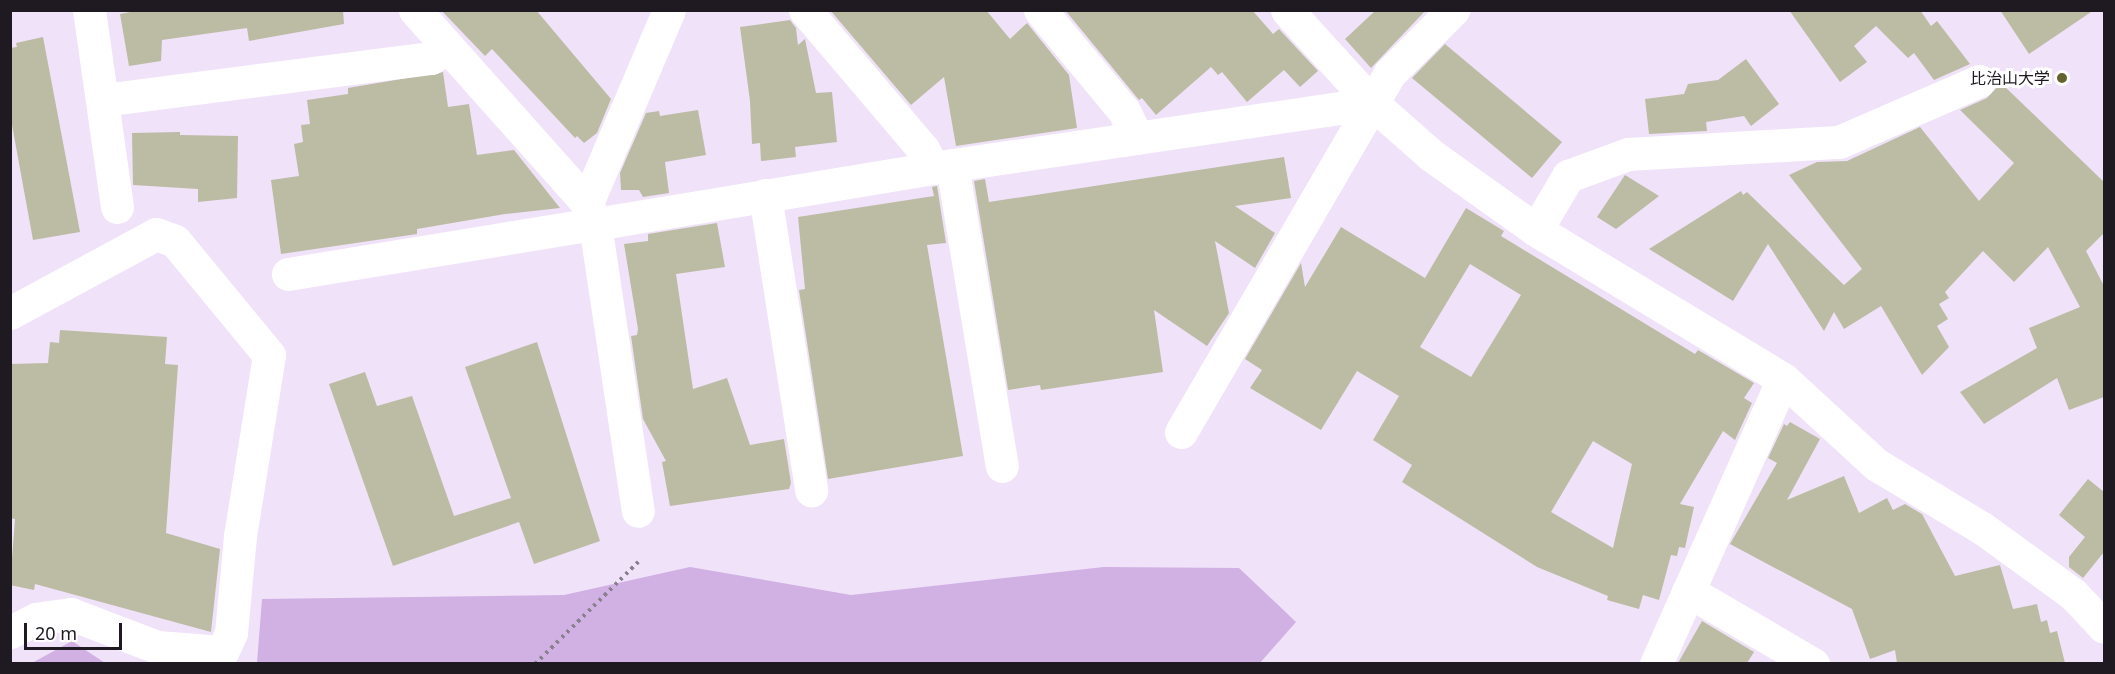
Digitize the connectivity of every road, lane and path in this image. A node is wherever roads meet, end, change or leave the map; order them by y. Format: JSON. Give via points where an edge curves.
{"nodes":[{"id":1,"x":89,"y":10,"type":"edge"},
{"id":2,"x":415,"y":10,"type":"edge"},
{"id":3,"x":669,"y":10,"type":"edge"},
{"id":4,"x":805,"y":10,"type":"edge"},
{"id":5,"x":1040,"y":10,"type":"edge"},
{"id":6,"x":1287,"y":10,"type":"edge"},
{"id":7,"x":1453,"y":10,"type":"edge"},
{"id":8,"x":448,"y":46,"type":"junction"},
{"id":9,"x":1979,"y":81,"type":"dead end"},
{"id":10,"x":103,"y":100,"type":"junction"},
{"id":11,"x":1372,"y":103,"type":"junction"},
{"id":12,"x":1137,"y":138,"type":"junction"},
{"id":13,"x":943,"y":167,"type":"junction"},
{"id":14,"x":765,"y":195,"type":"junction"},
{"id":15,"x":117,"y":207,"type":"dead end"},
{"id":16,"x":591,"y":214,"type":"junction"},
{"id":17,"x":1536,"y":230,"type":"junction"},
{"id":18,"x":288,"y":274,"type":"dead end"},
{"id":19,"x":10,"y":313,"type":"edge"},
{"id":20,"x":1783,"y":380,"type":"junction"},
{"id":21,"x":1181,"y":432,"type":"dead end"},
{"id":22,"x":1002,"y":466,"type":"dead end"},
{"id":23,"x":811,"y":490,"type":"dead end"},
{"id":24,"x":638,"y":511,"type":"dead end"},
{"id":25,"x":639,"y":561,"type":"dead end"},
{"id":26,"x":1688,"y":591,"type":"junction"},
{"id":27,"x":2104,"y":627,"type":"edge"},
{"id":28,"x":10,"y":632,"type":"edge"},
{"id":29,"x":535,"y":663,"type":"edge"},
{"id":30,"x":1656,"y":663,"type":"edge"},
{"id":31,"x":1813,"y":663,"type":"edge"}],
"edges":[{"from":1,"to":10,"type":"street"},
{"from":2,"to":8,"type":"street"},
{"from":3,"to":16,"type":"street"},
{"from":4,"to":13,"type":"street"},
{"from":5,"to":12,"type":"street","via":[[1124,111]]},
{"from":6,"to":11,"type":"street"},
{"from":7,"to":11,"type":"street","via":[[1389,74]]},
{"from":8,"to":10,"type":"street","via":[[431,58]]},
{"from":8,"to":16,"type":"street"},
{"from":9,"to":17,"type":"street","via":[[1839,142],[1628,154],[1568,176]]},
{"from":10,"to":15,"type":"street"},
{"from":11,"to":12,"type":"street"},
{"from":11,"to":17,"type":"street","via":[[1431,156]]},
{"from":11,"to":21,"type":"street"},
{"from":12,"to":13,"type":"street"},
{"from":13,"to":14,"type":"street"},
{"from":13,"to":22,"type":"street"},
{"from":14,"to":16,"type":"street"},
{"from":14,"to":23,"type":"street"},
{"from":16,"to":18,"type":"street"},
{"from":16,"to":24,"type":"street"},
{"from":17,"to":20,"type":"street"},
{"from":19,"to":28,"type":"street","via":[[156,234],[175,241],[269,355],[240,536],[231,633],[222,652],[157,647],[71,614],[36,619]]},
{"from":20,"to":26,"type":"street"},
{"from":20,"to":27,"type":"street","via":[[1877,465],[1982,528],[2073,594]]},
{"from":25,"to":29,"type":"path"},
{"from":26,"to":30,"type":"street"},
{"from":26,"to":31,"type":"street"}]}
